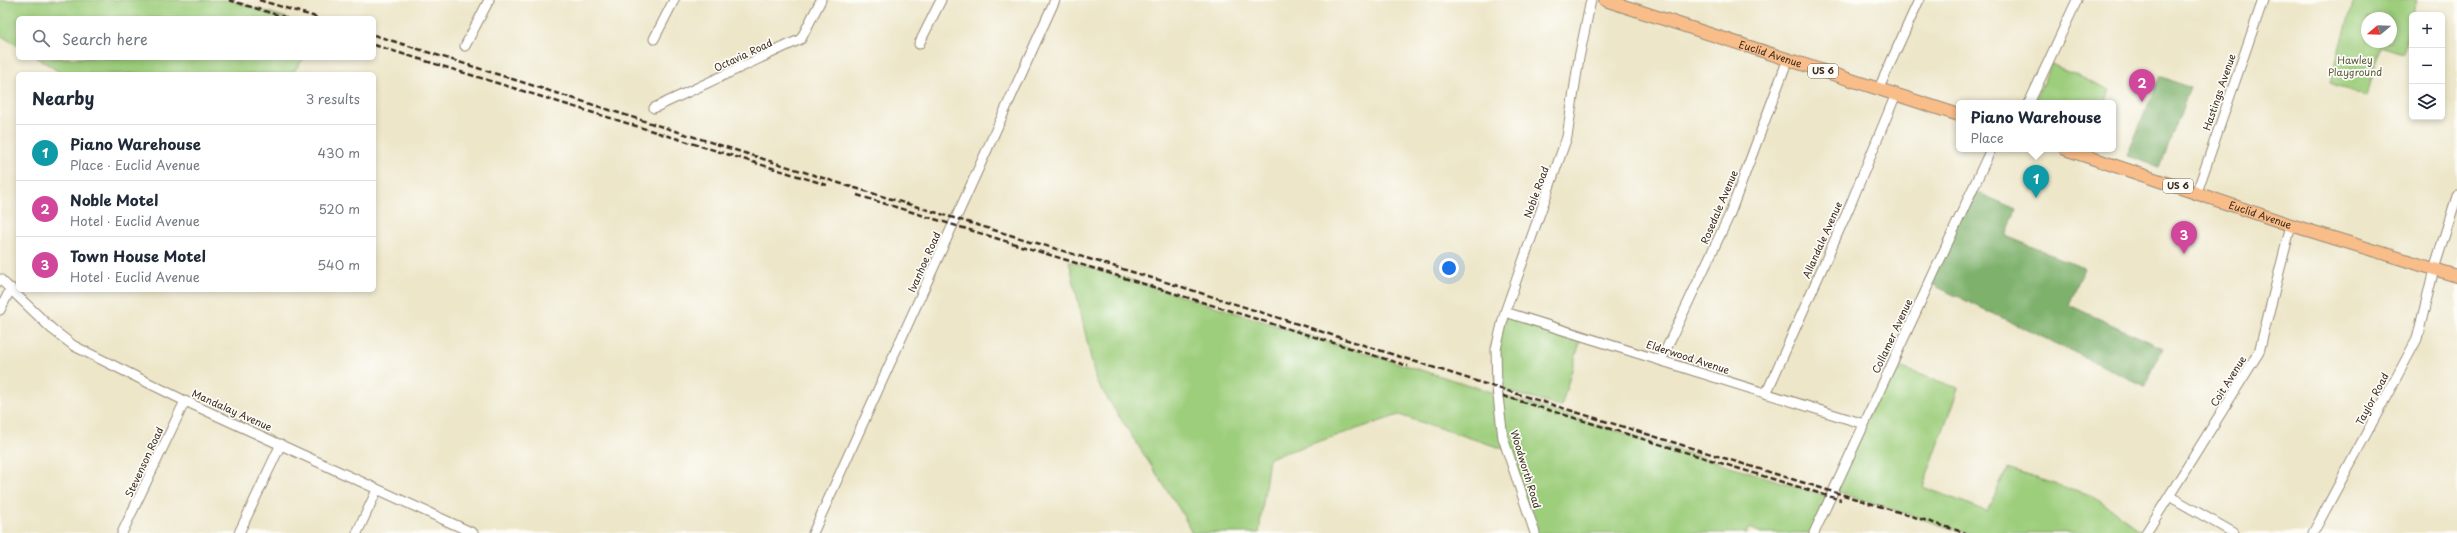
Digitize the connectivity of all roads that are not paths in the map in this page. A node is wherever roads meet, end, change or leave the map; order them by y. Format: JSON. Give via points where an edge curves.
{"nodes":[{"id":1,"x":489,"y":0,"type":"edge"},
{"id":2,"x":674,"y":0,"type":"edge"},
{"id":3,"x":821,"y":0,"type":"edge"},
{"id":4,"x":941,"y":0,"type":"edge"},
{"id":5,"x":1055,"y":0,"type":"edge"},
{"id":6,"x":1591,"y":0,"type":"edge"},
{"id":7,"x":1605,"y":0,"type":"edge"},
{"id":8,"x":1919,"y":0,"type":"edge"},
{"id":9,"x":2077,"y":0,"type":"edge"},
{"id":10,"x":2263,"y":0,"type":"edge"},
{"id":11,"x":654,"y":40,"type":"dead end"},
{"id":12,"x":919,"y":44,"type":"dead end"},
{"id":13,"x":465,"y":46,"type":"dead end"},
{"id":14,"x":1788,"y":59,"type":"junction"},
{"id":15,"x":1879,"y":88,"type":"junction"},
{"id":16,"x":1896,"y":94,"type":"junction"},
{"id":17,"x":2030,"y":100,"type":"edge"},
{"id":18,"x":654,"y":108,"type":"dead end"},
{"id":19,"x":1956,"y":114,"type":"edge"},
{"id":20,"x":1990,"y":152,"type":"edge"},
{"id":21,"x":2074,"y":152,"type":"edge"},
{"id":22,"x":2197,"y":192,"type":"junction"},
{"id":23,"x":2457,"y":196,"type":"edge"},
{"id":24,"x":2291,"y":225,"type":"junction"},
{"id":25,"x":2434,"y":269,"type":"junction"},
{"id":26,"x":2457,"y":276,"type":"edge"},
{"id":27,"x":0,"y":280,"type":"edge"},
{"id":28,"x":11,"y":288,"type":"junction"},
{"id":29,"x":0,"y":310,"type":"edge"},
{"id":30,"x":1505,"y":312,"type":"junction"},
{"id":31,"x":1661,"y":360,"type":"junction"},
{"id":32,"x":1496,"y":388,"type":"joint"},
{"id":33,"x":1766,"y":394,"type":"junction"},
{"id":34,"x":185,"y":401,"type":"junction"},
{"id":35,"x":1864,"y":424,"type":"junction"},
{"id":36,"x":281,"y":444,"type":"junction"},
{"id":37,"x":377,"y":490,"type":"junction"},
{"id":38,"x":2169,"y":496,"type":"junction"},
{"id":39,"x":122,"y":533,"type":"edge"},
{"id":40,"x":239,"y":533,"type":"edge"},
{"id":41,"x":357,"y":533,"type":"edge"},
{"id":42,"x":472,"y":533,"type":"edge"},
{"id":43,"x":813,"y":533,"type":"edge"},
{"id":44,"x":1535,"y":533,"type":"edge"},
{"id":45,"x":1814,"y":533,"type":"edge"},
{"id":46,"x":2146,"y":533,"type":"edge"},
{"id":47,"x":2234,"y":533,"type":"edge"},
{"id":48,"x":2313,"y":533,"type":"edge"}],
"edges":[{"from":1,"to":13,"type":"street"},
{"from":2,"to":11,"type":"street"},
{"from":3,"to":18,"type":"street","name":"Octavia Road","via":[[801,39]]},
{"from":4,"to":12,"type":"street"},
{"from":5,"to":43,"type":"street","name":"Ivanhoe Road"},
{"from":6,"to":30,"type":"street","name":"Noble Road","via":[[1567,137]]},
{"from":7,"to":14,"type":"main road","name":"Euclid Avenue","number":"US 6"},
{"from":8,"to":15,"type":"street"},
{"from":9,"to":17,"type":"street"},
{"from":10,"to":22,"type":"street","name":"Hastings Avenue"},
{"from":14,"to":15,"type":"main road","name":"Euclid Avenue","number":"US 6"},
{"from":14,"to":31,"type":"street","name":"Rosedale Avenue","via":[[1729,216]]},
{"from":15,"to":16,"type":"main road","name":"Euclid Avenue","number":"US 6"},
{"from":16,"to":19,"type":"main road","name":"Euclid Avenue","number":"US 6"},
{"from":16,"to":33,"type":"street","name":"Allandale Avenue","via":[[1849,208]]},
{"from":20,"to":35,"type":"street","name":"Collamer Avenue"},
{"from":21,"to":22,"type":"main road","name":"Euclid Avenue","number":"US 6"},
{"from":22,"to":24,"type":"main road","name":"Euclid Avenue","number":"US 6"},
{"from":23,"to":25,"type":"street","name":"Taylor Road"},
{"from":24,"to":25,"type":"main road","name":"Euclid Avenue","number":"US 6"},
{"from":24,"to":38,"type":"street","name":"Coit Avenue","via":[[2259,352]]},
{"from":25,"to":26,"type":"main road","name":"Euclid Avenue","number":"US 6"},
{"from":25,"to":48,"type":"street","name":"Taylor Road","via":[[2417,339]]},
{"from":27,"to":28,"type":"street","name":"Mandalay Avenue"},
{"from":28,"to":29,"type":"street"},
{"from":28,"to":34,"type":"street","name":"Mandalay Avenue","via":[[52,329],[74,346]]},
{"from":30,"to":31,"type":"street","name":"Elderwood Avenue"},
{"from":30,"to":32,"type":"street","name":"Noble Road","via":[[1496,349]]},
{"from":31,"to":33,"type":"street","name":"Elderwood Avenue"},
{"from":32,"to":44,"type":"street","name":"Woodworth Road","via":[[1504,438]]},
{"from":33,"to":35,"type":"street","name":"Elderwood Avenue"},
{"from":34,"to":36,"type":"street","name":"Mandalay Avenue"},
{"from":34,"to":39,"type":"street","name":"Stevenson Road"},
{"from":35,"to":45,"type":"street","name":"Collamer Avenue"},
{"from":36,"to":37,"type":"street","name":"Mandalay Avenue"},
{"from":36,"to":40,"type":"street"},
{"from":37,"to":41,"type":"street"},
{"from":37,"to":42,"type":"street","name":"Mandalay Avenue"},
{"from":38,"to":46,"type":"street","name":"Coit Avenue"},
{"from":38,"to":47,"type":"street"}]}
